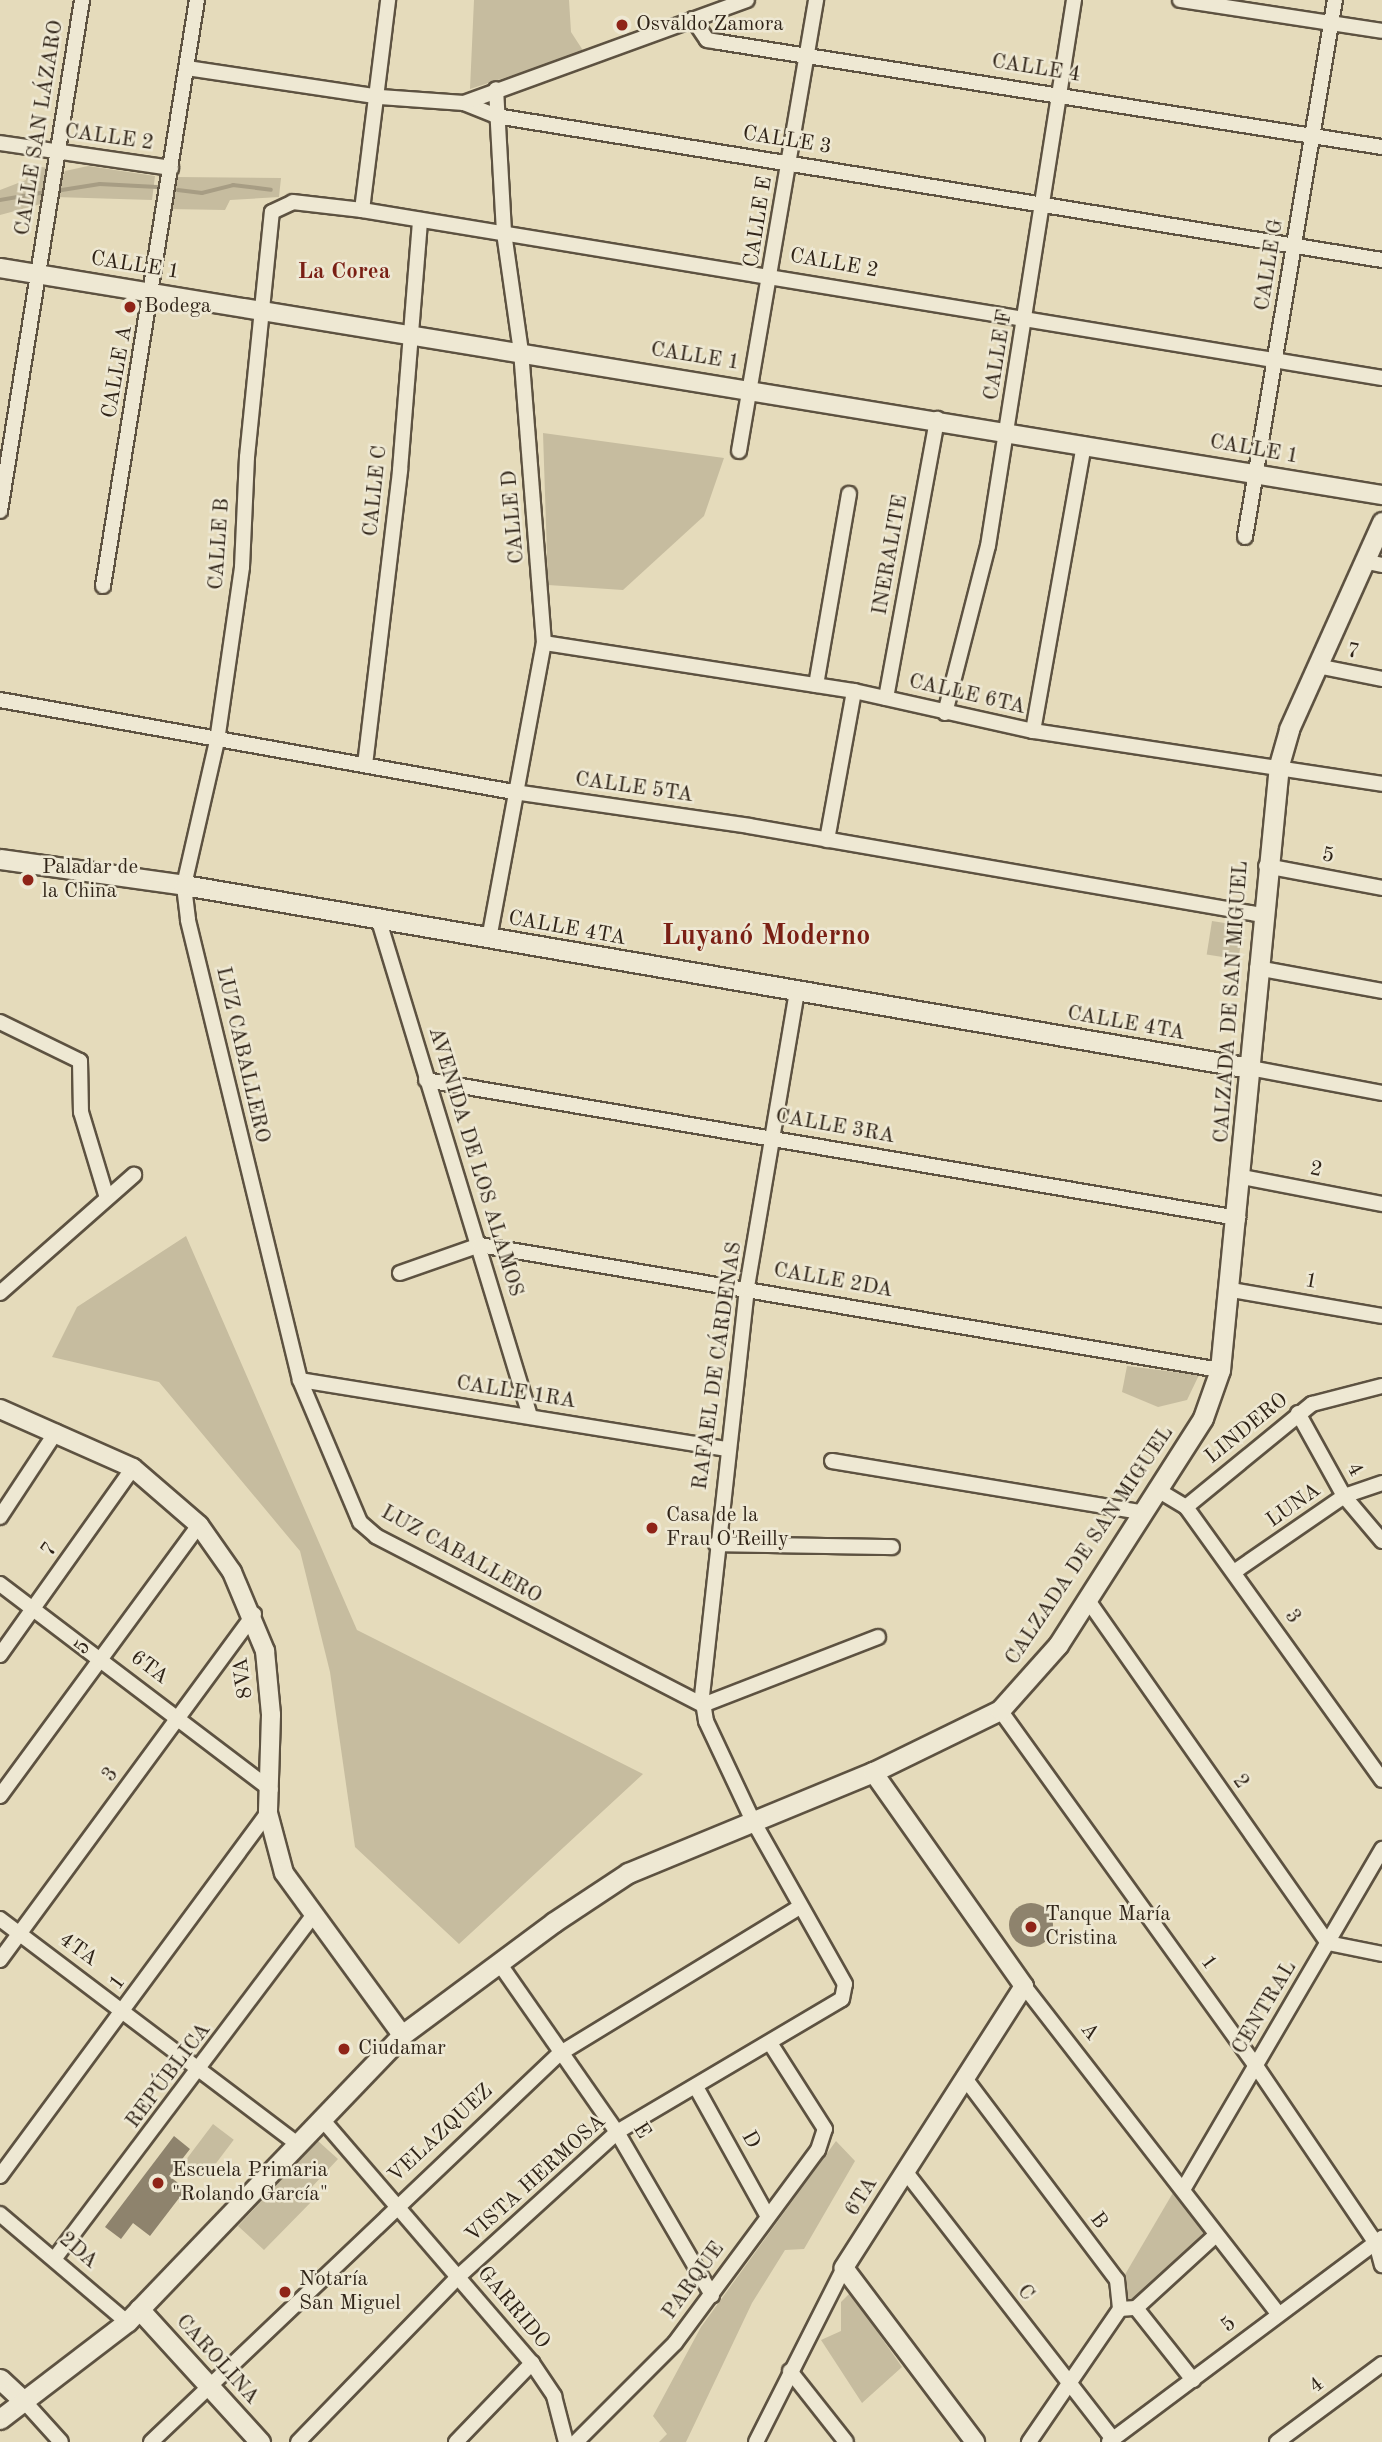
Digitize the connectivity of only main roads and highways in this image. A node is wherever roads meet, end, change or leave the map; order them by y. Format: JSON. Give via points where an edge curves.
{"nodes":[{"id":1,"x":1382,"y":522,"type":"edge"},
{"id":2,"x":1373,"y":563,"type":"edge"},
{"id":3,"x":0,"y":859,"type":"edge"},
{"id":4,"x":1250,"y":1068,"type":"junction"},
{"id":5,"x":133,"y":2315,"type":"junction"},
{"id":6,"x":0,"y":2379,"type":"edge"},
{"id":7,"x":24,"y":2401,"type":"junction"},
{"id":8,"x":0,"y":2419,"type":"edge"},
{"id":9,"x":260,"y":2442,"type":"edge"}],
"edges":[{"from":1,"to":2,"type":"main road","name":"CALZADA DE SAN MIGUEL"},
{"from":2,"to":4,"type":"main road","name":"CALZADA DE SAN MIGUEL","via":[[1317,666],[1279,765]]},
{"from":3,"to":4,"type":"main road","name":"CALLE 4TA","via":[[184,885]]},
{"from":4,"to":5,"type":"main road","name":"CALZADA DE SAN MIGUEL","via":[[1232,1290],[1220,1370],[1203,1418],[1029,1681],[1000,1710],[873,1772],[628,1873],[499,1963],[402,2035]]},
{"from":5,"to":7,"type":"main road","name":"CALZADA DE SAN MIGUEL"},
{"from":5,"to":9,"type":"main road","name":"CAROLINA","via":[[211,2386]]},
{"from":6,"to":7,"type":"main road"},
{"from":7,"to":8,"type":"main road","name":"CALZADA DE SAN MIGUEL"}]}
